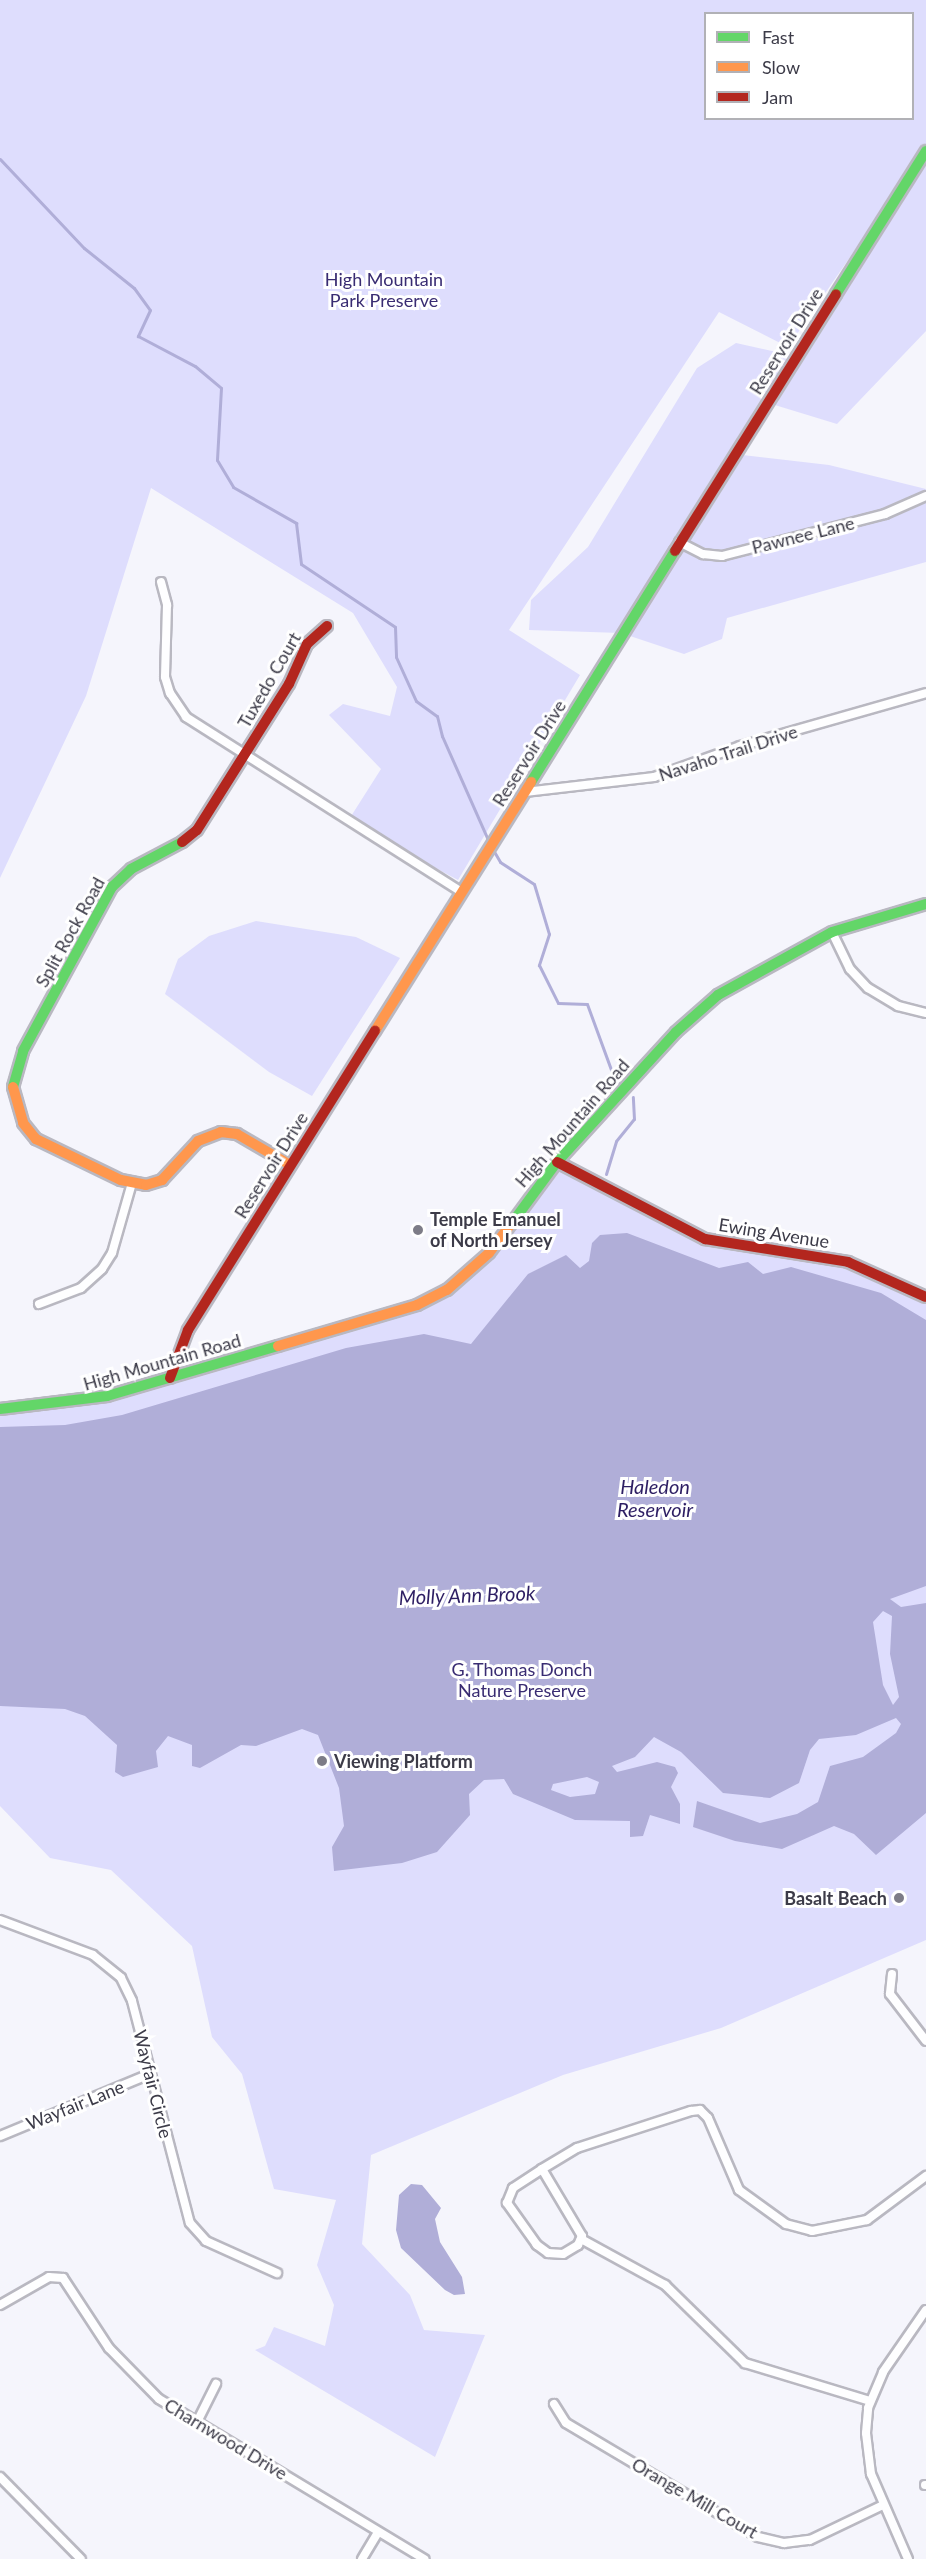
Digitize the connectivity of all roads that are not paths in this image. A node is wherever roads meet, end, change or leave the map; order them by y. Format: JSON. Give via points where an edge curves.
{"nodes":[{"id":1,"x":926,"y":151,"type":"edge"},
{"id":2,"x":926,"y":496,"type":"edge"},
{"id":3,"x":679,"y":542,"type":"junction"},
{"id":4,"x":161,"y":582,"type":"dead end"},
{"id":5,"x":327,"y":626,"type":"dead end"},
{"id":6,"x":926,"y":693,"type":"edge"},
{"id":7,"x":244,"y":754,"type":"junction"},
{"id":8,"x":525,"y":792,"type":"junction"},
{"id":9,"x":460,"y":891,"type":"junction"},
{"id":10,"x":926,"y":904,"type":"edge"},
{"id":11,"x":832,"y":932,"type":"junction"},
{"id":12,"x":926,"y":1013,"type":"edge"},
{"id":13,"x":557,"y":1162,"type":"junction"},
{"id":14,"x":290,"y":1165,"type":"junction"},
{"id":15,"x":132,"y":1183,"type":"junction"},
{"id":16,"x":926,"y":1297,"type":"edge"},
{"id":17,"x":39,"y":1304,"type":"dead end"},
{"id":18,"x":170,"y":1378,"type":"junction"},
{"id":19,"x":0,"y":1409,"type":"edge"},
{"id":20,"x":0,"y":1920,"type":"edge"},
{"id":21,"x":892,"y":1974,"type":"dead end"},
{"id":22,"x":926,"y":2042,"type":"edge"},
{"id":23,"x":150,"y":2074,"type":"junction"},
{"id":24,"x":0,"y":2136,"type":"edge"},
{"id":25,"x":542,"y":2169,"type":"junction"},
{"id":26,"x":926,"y":2176,"type":"edge"},
{"id":27,"x":581,"y":2239,"type":"junction"},
{"id":28,"x":277,"y":2273,"type":"dead end"},
{"id":29,"x":0,"y":2305,"type":"edge"},
{"id":30,"x":926,"y":2310,"type":"edge"},
{"id":31,"x":216,"y":2384,"type":"dead end"},
{"id":32,"x":870,"y":2401,"type":"junction"},
{"id":33,"x":554,"y":2404,"type":"dead end"},
{"id":34,"x":196,"y":2424,"type":"junction"},
{"id":35,"x":0,"y":2477,"type":"edge"},
{"id":36,"x":883,"y":2505,"type":"junction"},
{"id":37,"x":378,"y":2532,"type":"junction"},
{"id":38,"x":81,"y":2559,"type":"edge"},
{"id":39,"x":362,"y":2559,"type":"edge"},
{"id":40,"x":424,"y":2559,"type":"edge"},
{"id":41,"x":908,"y":2559,"type":"edge"}],
"edges":[{"from":1,"to":3,"type":"street","name":"Reservoir Drive"},
{"from":2,"to":3,"type":"street","name":"Pawnee Lane","via":[[885,514],[722,556],[703,554]]},
{"from":3,"to":8,"type":"street","name":"Reservoir Drive"},
{"from":4,"to":7,"type":"street","via":[[167,605],[164,665],[170,693],[186,717]]},
{"from":5,"to":7,"type":"street","name":"Tuxedo Court","via":[[307,644],[289,684]]},
{"from":6,"to":8,"type":"street","name":"Navaho Trail Drive","via":[[740,746],[654,777]]},
{"from":7,"to":9,"type":"street"},
{"from":7,"to":15,"type":"street","name":"Split Rock Road","via":[[190,837],[131,869],[112,887],[16,1067],[16,1106],[36,1139],[53,1151]]},
{"from":8,"to":9,"type":"street","name":"Reservoir Drive"},
{"from":9,"to":14,"type":"street","name":"Reservoir Drive"},
{"from":10,"to":11,"type":"street","name":"High Mountain Road","via":[[889,911]]},
{"from":11,"to":12,"type":"street","via":[[850,969],[868,988],[898,1005]]},
{"from":11,"to":13,"type":"street","name":"High Mountain Road","via":[[765,965],[697,1013]]},
{"from":13,"to":16,"type":"street","name":"Ewing Avenue","via":[[705,1239],[848,1262],[897,1280]]},
{"from":13,"to":18,"type":"street","name":"High Mountain Road","via":[[489,1253],[447,1290],[417,1305]]},
{"from":14,"to":15,"type":"street","via":[[237,1134],[221,1132],[198,1141],[162,1180]]},
{"from":14,"to":18,"type":"street","name":"Reservoir Drive","via":[[188,1330]]},
{"from":15,"to":17,"type":"street","via":[[112,1253],[102,1269],[81,1288]]},
{"from":18,"to":19,"type":"street","name":"High Mountain Road","via":[[84,1402]]},
{"from":20,"to":23,"type":"street","name":"Wayfair Circle","via":[[93,1955],[113,1969],[132,2001]]},
{"from":21,"to":22,"type":"street","via":[[890,1994]]},
{"from":23,"to":24,"type":"street","name":"Wayfair Lane"},
{"from":23,"to":28,"type":"street","name":"Wayfair Circle","via":[[189,2223],[206,2241]]},
{"from":25,"to":26,"type":"street","via":[[577,2148],[700,2110],[739,2190],[786,2224],[812,2231],[867,2220]]},
{"from":25,"to":27,"type":"street","via":[[577,2224]]},
{"from":25,"to":27,"type":"street","via":[[513,2188],[507,2203],[537,2246],[548,2253],[563,2254]]},
{"from":27,"to":32,"type":"street","via":[[665,2285],[745,2363]]},
{"from":29,"to":34,"type":"street","name":"Charnwood Drive","via":[[49,2277],[63,2278],[126,2368]]},
{"from":30,"to":32,"type":"street","via":[[883,2372]]},
{"from":31,"to":34,"type":"street"},
{"from":32,"to":36,"type":"street","via":[[866,2433],[871,2474]]},
{"from":33,"to":36,"type":"street","name":"Orange Mill Court","via":[[566,2423],[758,2537],[784,2542],[810,2540]]},
{"from":34,"to":37,"type":"street","name":"Charnwood Drive"},
{"from":35,"to":38,"type":"street"},
{"from":36,"to":41,"type":"street"},
{"from":37,"to":39,"type":"street"},
{"from":37,"to":40,"type":"street","name":"Charnwood Drive"}]}
